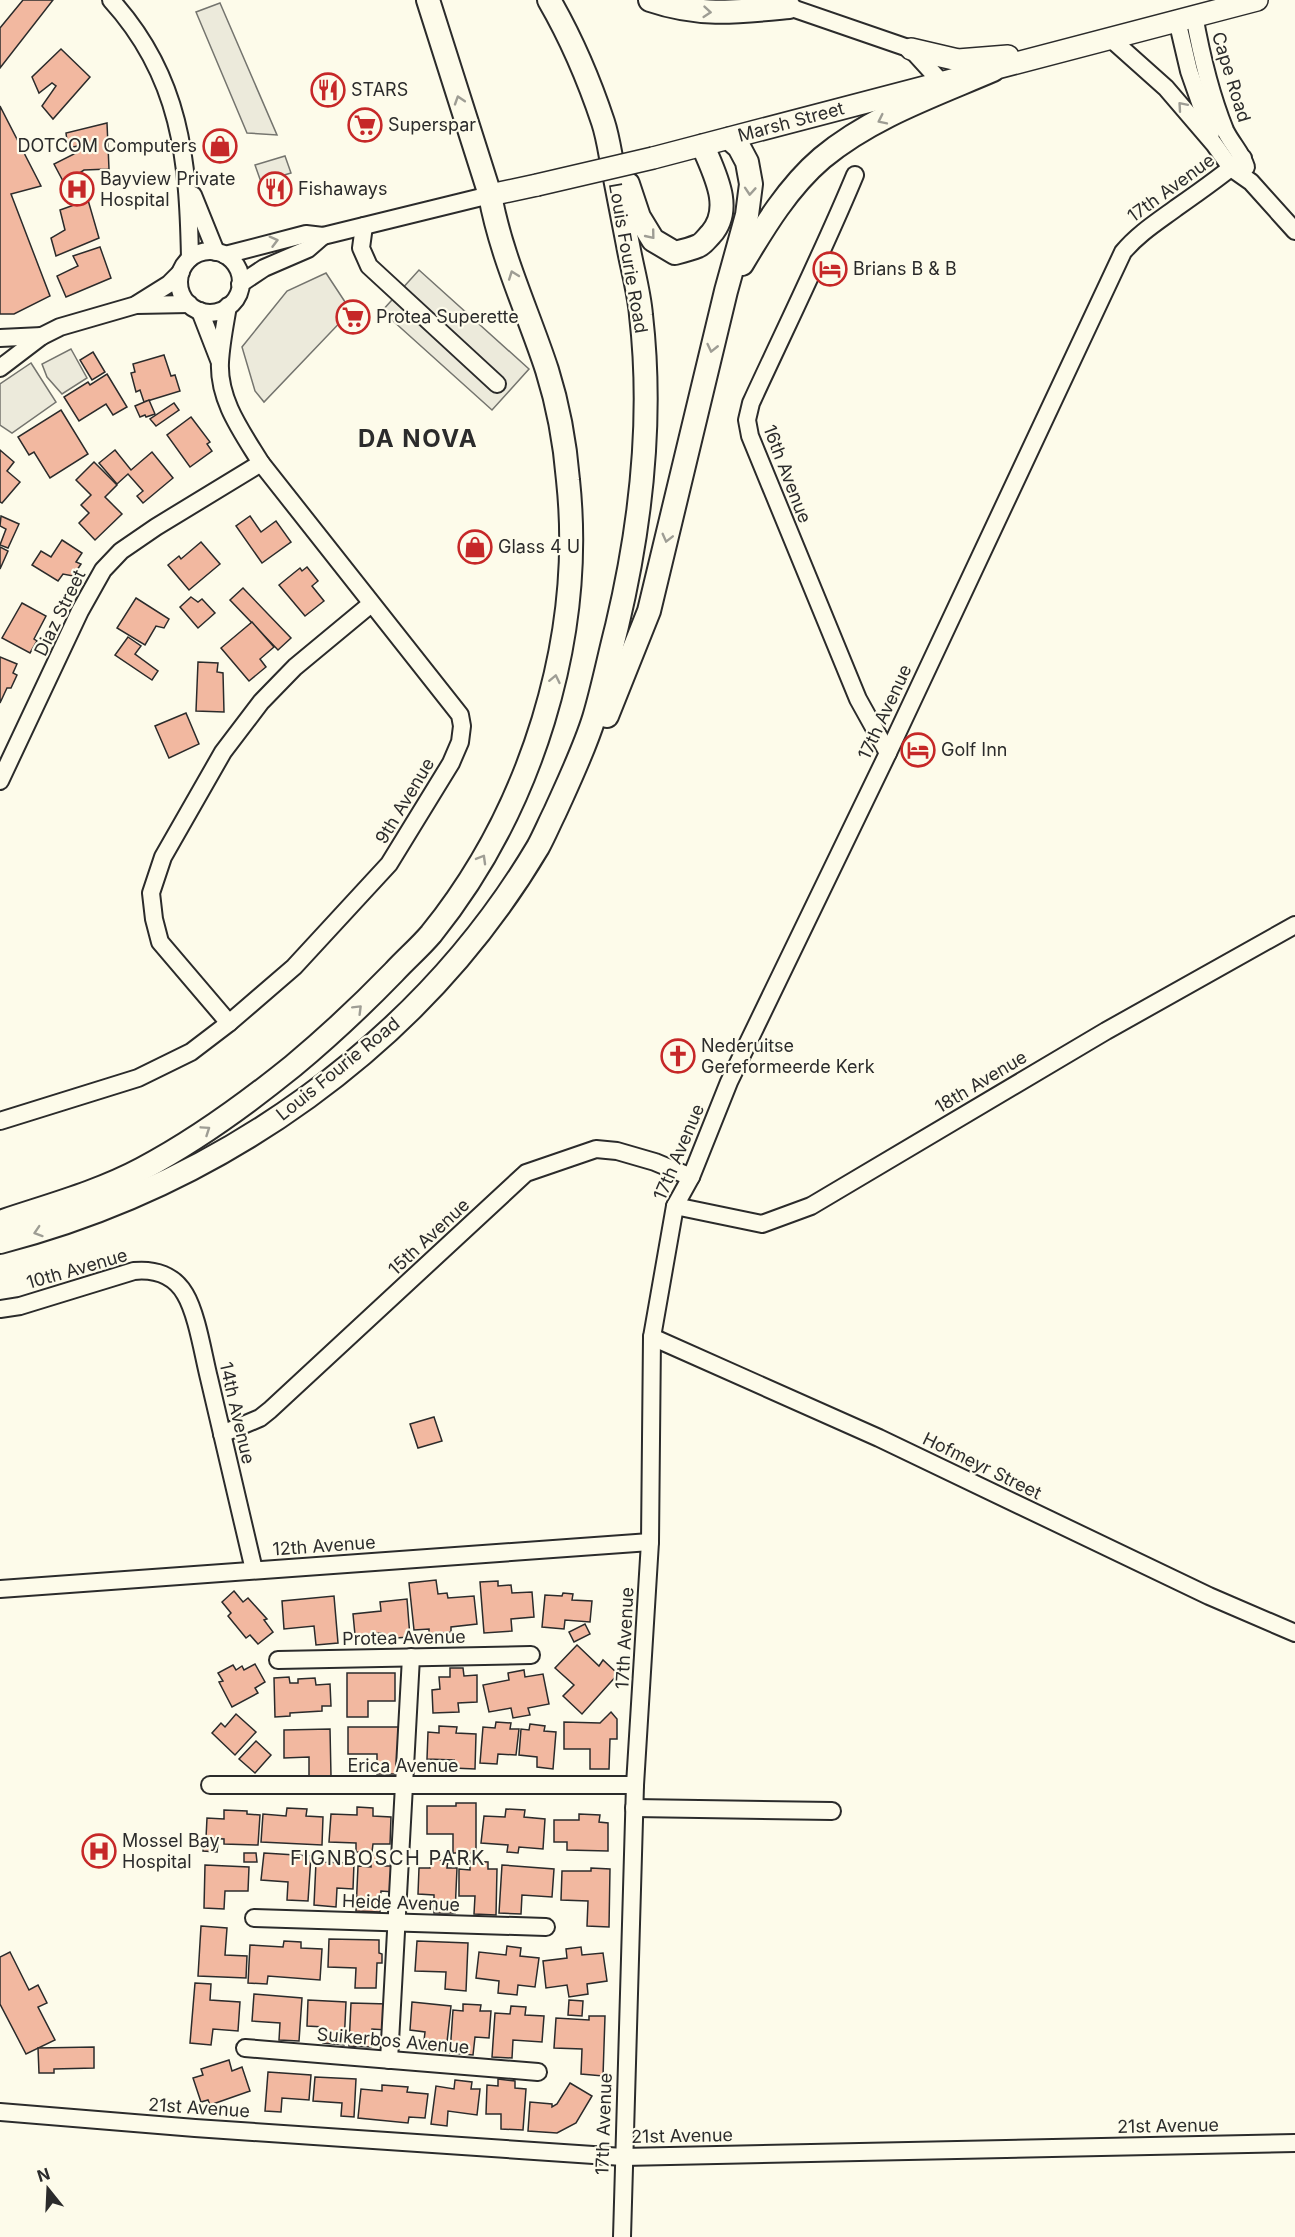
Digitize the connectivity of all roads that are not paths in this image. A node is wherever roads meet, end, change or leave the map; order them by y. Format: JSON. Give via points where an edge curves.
{"nodes":[{"id":1,"x":111,"y":0,"type":"edge"},
{"id":2,"x":428,"y":0,"type":"edge"},
{"id":3,"x":549,"y":0,"type":"edge"},
{"id":4,"x":650,"y":0,"type":"edge"},
{"id":5,"x":1257,"y":0,"type":"edge"},
{"id":6,"x":783,"y":3,"type":"edge"},
{"id":7,"x":1185,"y":17,"type":"junction"},
{"id":8,"x":1110,"y":38,"type":"junction"},
{"id":9,"x":911,"y":49,"type":"junction"},
{"id":10,"x":1071,"y":49,"type":"junction"},
{"id":11,"x":993,"y":70,"type":"junction"},
{"id":12,"x":942,"y":82,"type":"junction"},
{"id":13,"x":604,"y":124,"type":"junction"},
{"id":14,"x":730,"y":139,"type":"junction"},
{"id":15,"x":1214,"y":144,"type":"junction"},
{"id":16,"x":703,"y":146,"type":"junction"},
{"id":17,"x":1237,"y":163,"type":"junction"},
{"id":18,"x":855,"y":175,"type":"dead end"},
{"id":19,"x":188,"y":183,"type":"junction"},
{"id":20,"x":490,"y":195,"type":"junction"},
{"id":21,"x":364,"y":226,"type":"junction"},
{"id":22,"x":1295,"y":231,"type":"edge"},
{"id":23,"x":323,"y":236,"type":"junction"},
{"id":24,"x":220,"y":253,"type":"junction"},
{"id":25,"x":190,"y":258,"type":"junction"},
{"id":26,"x":181,"y":272,"type":"junction"},
{"id":27,"x":240,"y":284,"type":"junction"},
{"id":28,"x":726,"y":291,"type":"junction"},
{"id":29,"x":136,"y":305,"type":"junction"},
{"id":30,"x":228,"y":306,"type":"junction"},
{"id":31,"x":194,"y":308,"type":"junction"},
{"id":32,"x":42,"y":336,"type":"junction"},
{"id":33,"x":0,"y":338,"type":"edge"},
{"id":34,"x":220,"y":361,"type":"junction"},
{"id":35,"x":0,"y":368,"type":"edge"},
{"id":36,"x":497,"y":384,"type":"dead end"},
{"id":37,"x":261,"y":463,"type":"junction"},
{"id":38,"x":371,"y":604,"type":"junction"},
{"id":39,"x":606,"y":669,"type":"junction"},
{"id":40,"x":888,"y":753,"type":"junction"},
{"id":41,"x":0,"y":781,"type":"edge"},
{"id":42,"x":539,"y":846,"type":"junction"},
{"id":43,"x":1295,"y":926,"type":"edge"},
{"id":44,"x":229,"y":1023,"type":"junction"},
{"id":45,"x":0,"y":1121,"type":"edge"},
{"id":46,"x":691,"y":1177,"type":"junction"},
{"id":47,"x":675,"y":1206,"type":"junction"},
{"id":48,"x":0,"y":1223,"type":"edge"},
{"id":49,"x":0,"y":1242,"type":"edge"},
{"id":50,"x":165,"y":1275,"type":"joint"},
{"id":51,"x":0,"y":1309,"type":"edge"},
{"id":52,"x":652,"y":1337,"type":"junction"},
{"id":53,"x":222,"y":1434,"type":"junction"},
{"id":54,"x":650,"y":1542,"type":"junction"},
{"id":55,"x":254,"y":1570,"type":"junction"},
{"id":56,"x":0,"y":1589,"type":"edge"},
{"id":57,"x":1295,"y":1633,"type":"edge"},
{"id":58,"x":531,"y":1655,"type":"dead end"},
{"id":59,"x":411,"y":1657,"type":"junction"},
{"id":60,"x":278,"y":1660,"type":"dead end"},
{"id":61,"x":210,"y":1785,"type":"dead end"},
{"id":62,"x":404,"y":1785,"type":"junction"},
{"id":63,"x":635,"y":1785,"type":"junction"},
{"id":64,"x":634,"y":1808,"type":"junction"},
{"id":65,"x":832,"y":1811,"type":"dead end"},
{"id":66,"x":254,"y":1918,"type":"dead end"},
{"id":67,"x":396,"y":1922,"type":"junction"},
{"id":68,"x":546,"y":1927,"type":"dead end"},
{"id":69,"x":245,"y":2048,"type":"dead end"},
{"id":70,"x":389,"y":2060,"type":"junction"},
{"id":71,"x":538,"y":2072,"type":"dead end"},
{"id":72,"x":0,"y":2112,"type":"edge"},
{"id":73,"x":1295,"y":2143,"type":"edge"},
{"id":74,"x":622,"y":2157,"type":"junction"},
{"id":75,"x":622,"y":2237,"type":"edge"}],
"edges":[{"from":1,"to":19,"type":"street","via":[[154,62],[170,99],[182,139]]},
{"from":20,"to":2,"type":"main road","one_way":true},
{"from":3,"to":13,"type":"main road","name":"Louis Fourie Road","via":[[569,35]]},
{"from":4,"to":6,"type":"main road","one_way":true,"via":[[686,10],[726,14]]},
{"from":5,"to":7,"type":"street","name":"Marsh Street"},
{"from":6,"to":9,"type":"street"},
{"from":7,"to":8,"type":"street","name":"Marsh Street"},
{"from":7,"to":15,"type":"street","name":"Cape Road","via":[[1189,71]]},
{"from":7,"to":17,"type":"street","name":"Cape Road"},
{"from":8,"to":10,"type":"street","name":"Marsh Street"},
{"from":15,"to":8,"type":"street","name":"Cape Road","one_way":true,"via":[[1166,88]]},
{"from":9,"to":10,"type":"street","via":[[958,60]]},
{"from":9,"to":12,"type":"street"},
{"from":10,"to":11,"type":"street","name":"Marsh Street"},
{"from":11,"to":12,"type":"street","name":"Marsh Street"},
{"from":11,"to":28,"type":"main road","one_way":true,"via":[[864,129],[821,159],[776,210]]},
{"from":12,"to":14,"type":"street","name":"Marsh Street"},
{"from":13,"to":16,"type":"main road","one_way":true,"via":[[639,217],[652,240],[675,253],[700,246],[720,219],[720,194]]},
{"from":13,"to":39,"type":"main road","name":"Louis Fourie Road","via":[[641,312],[646,397],[642,484],[629,574]]},
{"from":14,"to":16,"type":"street","name":"Marsh Street"},
{"from":14,"to":28,"type":"main road","one_way":true,"via":[[747,162],[751,184],[747,215]]},
{"from":15,"to":17,"type":"street","name":"Cape Road"},
{"from":16,"to":20,"type":"street","name":"Marsh Street","bridge":true},
{"from":17,"to":22,"type":"street","name":"Cape Road"},
{"from":17,"to":40,"type":"street","name":"17th Avenue","via":[[1145,230],[1123,252]]},
{"from":18,"to":40,"type":"street","name":"16th Avenue","via":[[751,403],[747,420],[750,436],[858,699]]},
{"from":19,"to":24,"type":"street"},
{"from":19,"to":25,"type":"street"},
{"from":20,"to":21,"type":"street","name":"Marsh Street"},
{"from":48,"to":20,"type":"main road","one_way":true,"via":[[141,1170],[279,1077],[355,1012],[429,936],[481,863],[508,811],[536,745],[555,680],[568,601],[571,522],[555,400],[496,228]]},
{"from":21,"to":23,"type":"street","name":"Marsh Street"},
{"from":21,"to":36,"type":"street","via":[[361,248],[369,266]]},
{"from":24,"to":23,"type":"street","name":"Marsh Street","one_way":true,"via":[[306,234]]},
{"from":23,"to":27,"type":"street","name":"Marsh Street","via":[[308,249],[264,268]]},
{"from":24,"to":25,"type":"street","via":[[207,251]]},
{"from":24,"to":27,"type":"street","via":[[237,267]]},
{"from":25,"to":26,"type":"street"},
{"from":26,"to":29,"type":"street","via":[[170,284]]},
{"from":26,"to":31,"type":"street","via":[[180,289]]},
{"from":27,"to":30,"type":"street"},
{"from":28,"to":42,"type":"main road","one_way":true,"via":[[649,611],[590,760]]},
{"from":29,"to":31,"type":"street"},
{"from":29,"to":32,"type":"street"},
{"from":30,"to":31,"type":"street","via":[[219,311]]},
{"from":30,"to":34,"type":"street","name":"9th Avenue"},
{"from":31,"to":34,"type":"street","name":"9th Avenue"},
{"from":32,"to":33,"type":"street"},
{"from":32,"to":35,"type":"street"},
{"from":34,"to":37,"type":"street","name":"9th Avenue","via":[[224,396]]},
{"from":37,"to":38,"type":"street","name":"9th Avenue"},
{"from":37,"to":41,"type":"street","name":"Diaz Street","via":[[156,527],[103,570]]},
{"from":38,"to":44,"type":"street","via":[[261,702],[223,752],[163,857],[151,893],[160,942]]},
{"from":38,"to":44,"type":"street","name":"9th Avenue","via":[[460,715],[460,742],[389,864],[294,967]]},
{"from":39,"to":42,"type":"main road","name":"Louis Fourie Road","via":[[578,761]]},
{"from":39,"to":48,"type":"main road","name":"Louis Fourie Road","via":[[569,769],[496,894],[459,945],[373,1034],[304,1088],[189,1160],[72,1206]]},
{"from":40,"to":46,"type":"street","name":"17th Avenue","via":[[729,1082]]},
{"from":42,"to":49,"type":"main road","name":"Louis Fourie Road","one_way":true,"via":[[465,950],[425,996],[379,1041],[309,1097],[243,1141],[140,1194]]},
{"from":43,"to":47,"type":"street","name":"18th Avenue","via":[[1106,1031],[811,1206],[762,1224]]},
{"from":44,"to":45,"type":"street","name":"9th Avenue","via":[[191,1052],[138,1078]]},
{"from":46,"to":47,"type":"street","name":"17th Avenue"},
{"from":46,"to":53,"type":"street","name":"15th Avenue","via":[[655,1162],[596,1149],[526,1173],[270,1410]]},
{"from":47,"to":52,"type":"street","name":"17th Avenue"},
{"from":50,"to":51,"type":"street","name":"10th Avenue","via":[[134,1271]]},
{"from":50,"to":53,"type":"street","name":"14th Avenue","via":[[177,1284],[191,1307]]},
{"from":52,"to":54,"type":"street","name":"17th Avenue"},
{"from":52,"to":57,"type":"street","name":"Hofmeyr Street","via":[[868,1433]]},
{"from":53,"to":55,"type":"street","name":"14th Avenue"},
{"from":54,"to":55,"type":"street","name":"12th Avenue"},
{"from":54,"to":63,"type":"street","name":"17th Avenue"},
{"from":55,"to":56,"type":"street","name":"12th Avenue"},
{"from":58,"to":59,"type":"street","name":"Protea Avenue"},
{"from":59,"to":60,"type":"street","name":"Protea Avenue"},
{"from":59,"to":62,"type":"street"},
{"from":61,"to":62,"type":"street","name":"Erica Avenue"},
{"from":62,"to":63,"type":"street","name":"Erica Avenue"},
{"from":62,"to":67,"type":"street"},
{"from":63,"to":64,"type":"street","name":"17th Avenue"},
{"from":64,"to":65,"type":"street"},
{"from":64,"to":74,"type":"street","name":"17th Avenue"},
{"from":66,"to":67,"type":"street","name":"Heide Avenue"},
{"from":67,"to":68,"type":"street","name":"Heide Avenue"},
{"from":67,"to":70,"type":"street"},
{"from":69,"to":70,"type":"street","name":"Suikerbos Avenue"},
{"from":70,"to":71,"type":"street","name":"Suikerbos Avenue"},
{"from":72,"to":74,"type":"street","name":"21st Avenue"},
{"from":73,"to":74,"type":"street","name":"21st Avenue"},
{"from":74,"to":75,"type":"street","name":"17th Avenue"}]}
